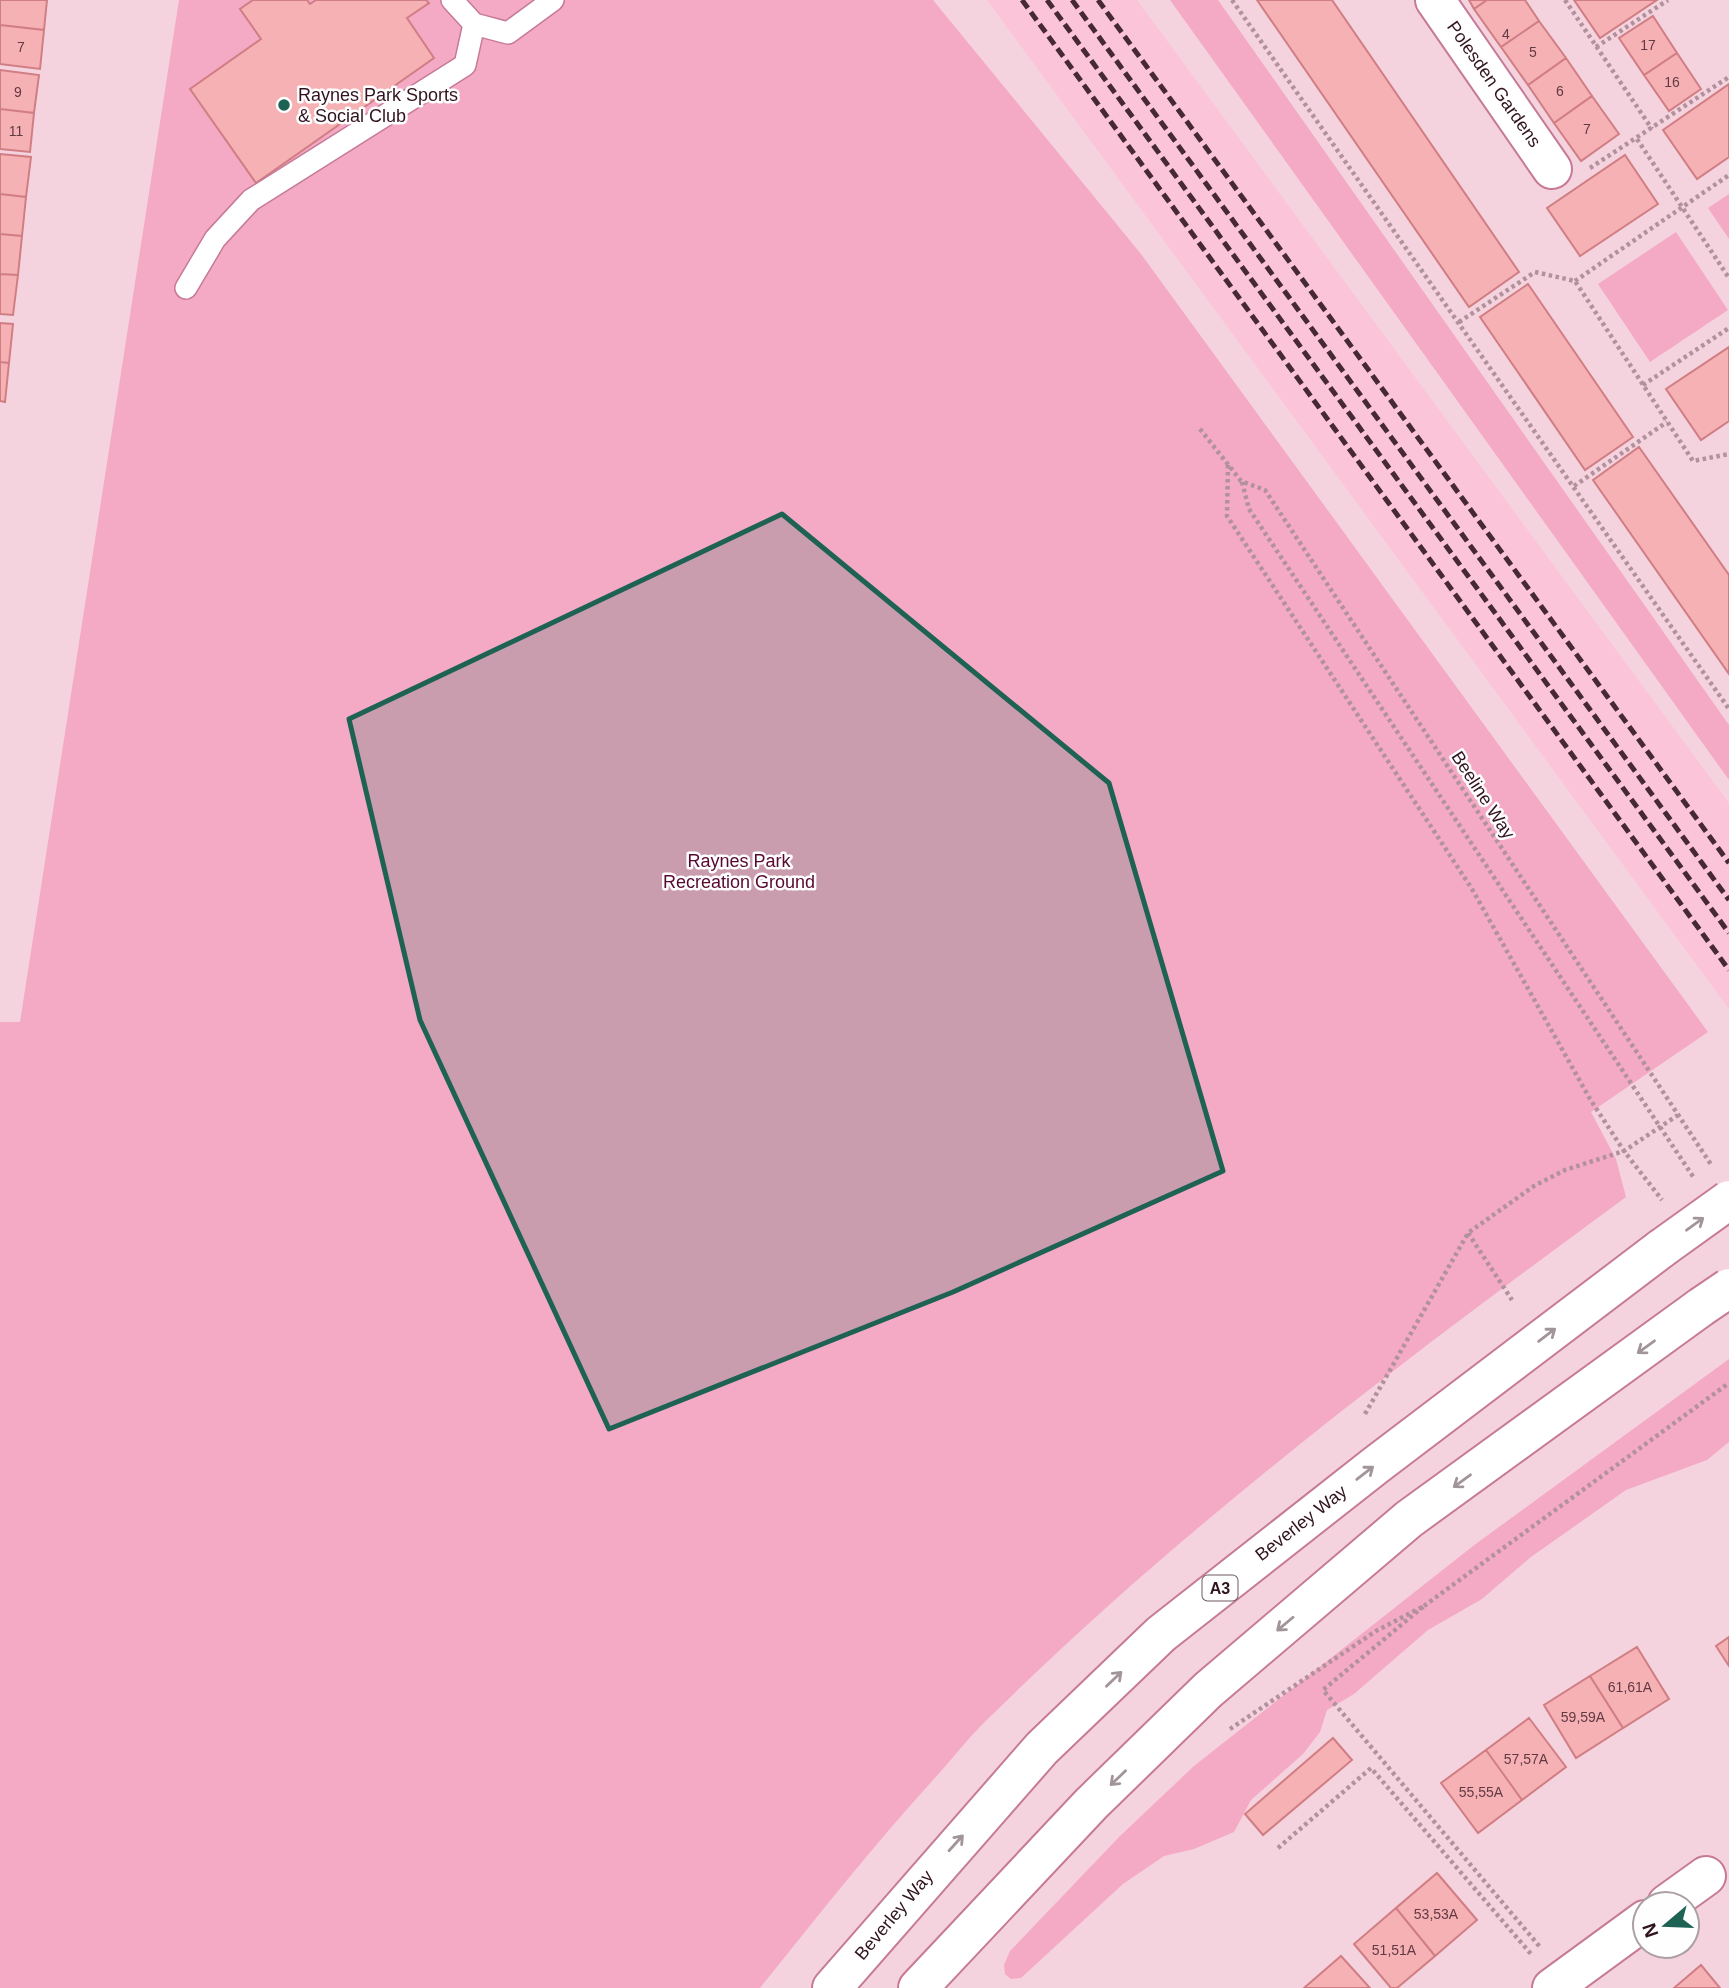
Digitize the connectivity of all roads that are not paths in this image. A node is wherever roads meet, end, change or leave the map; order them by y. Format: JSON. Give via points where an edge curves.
{"nodes":[{"id":1,"x":452,"y":0,"type":"edge"},
{"id":2,"x":553,"y":0,"type":"edge"},
{"id":3,"x":1435,"y":0,"type":"edge"},
{"id":4,"x":474,"y":24,"type":"junction"},
{"id":5,"x":1552,"y":169,"type":"road end"},
{"id":6,"x":186,"y":288,"type":"dead end"},
{"id":7,"x":1714,"y":1184,"type":"edge"},
{"id":8,"x":1715,"y":1298,"type":"edge"},
{"id":9,"x":1706,"y":1876,"type":"dead end"},
{"id":10,"x":1686,"y":1890,"type":"edge"},
{"id":11,"x":1631,"y":1930,"type":"edge"},
{"id":12,"x":1558,"y":1983,"type":"edge"},
{"id":13,"x":832,"y":1988,"type":"edge"},
{"id":14,"x":918,"y":1988,"type":"edge"}],
"edges":[{"from":1,"to":4,"type":"lane"},
{"from":2,"to":4,"type":"lane","via":[[509,33]]},
{"from":3,"to":5,"type":"main road","name":"Polesden Gardens"},
{"from":4,"to":6,"type":"lane","via":[[465,65],[251,200],[215,239]]},
{"from":13,"to":7,"type":"main road","name":"Beverley Way","number":"A3","one_way":true,"bridge":true,"via":[[1042,1748],[1161,1634],[1662,1248]]},
{"from":8,"to":14,"type":"main road","one_way":true,"via":[[1409,1519],[1208,1690],[1091,1804]]},
{"from":9,"to":10,"type":"main road"},
{"from":11,"to":12,"type":"main road"}]}
